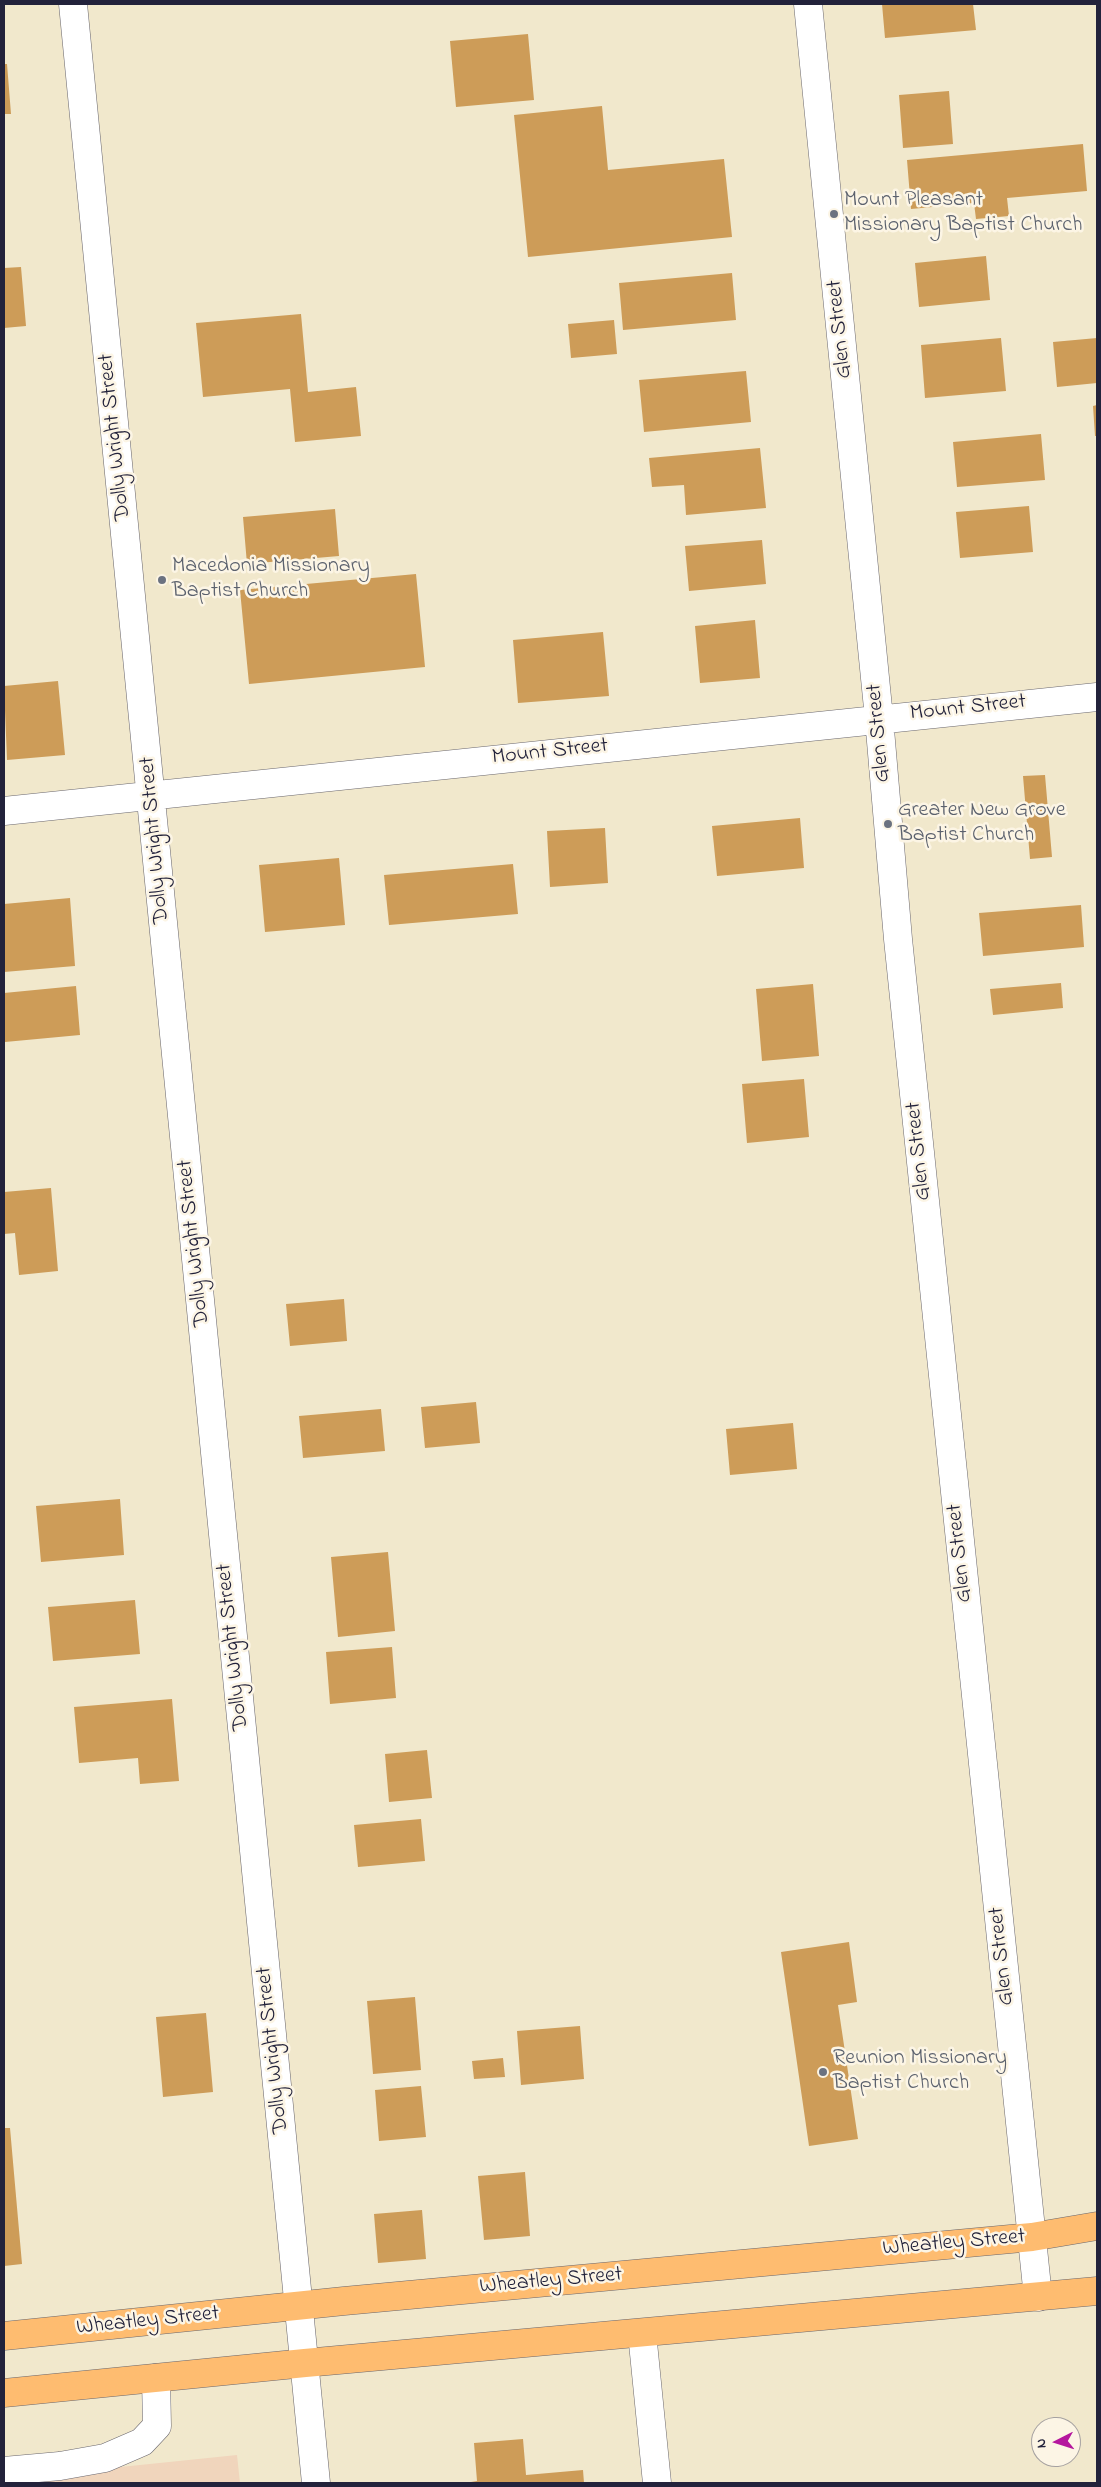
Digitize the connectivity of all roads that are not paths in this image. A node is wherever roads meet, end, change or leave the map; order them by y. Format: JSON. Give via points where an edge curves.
{"nodes":[{"id":1,"x":73,"y":4,"type":"edge"},
{"id":2,"x":808,"y":4,"type":"edge"},
{"id":3,"x":1097,"y":697,"type":"edge"},
{"id":4,"x":879,"y":718,"type":"junction"},
{"id":5,"x":152,"y":796,"type":"junction"},
{"id":6,"x":4,"y":811,"type":"edge"},
{"id":7,"x":1097,"y":2226,"type":"edge"},
{"id":8,"x":1032,"y":2237,"type":"junction"},
{"id":9,"x":1097,"y":2291,"type":"edge"},
{"id":10,"x":1038,"y":2297,"type":"junction"},
{"id":11,"x":299,"y":2306,"type":"junction"},
{"id":12,"x":642,"y":2333,"type":"junction"},
{"id":13,"x":4,"y":2336,"type":"edge"},
{"id":14,"x":305,"y":2363,"type":"junction"},
{"id":15,"x":156,"y":2378,"type":"junction"},
{"id":16,"x":4,"y":2393,"type":"edge"},
{"id":17,"x":4,"y":2471,"type":"edge"},
{"id":18,"x":316,"y":2483,"type":"edge"},
{"id":19,"x":657,"y":2483,"type":"edge"}],
"edges":[{"from":1,"to":5,"type":"street","name":"Dolly Wright Street"},
{"from":2,"to":4,"type":"street","name":"Glen Street"},
{"from":3,"to":4,"type":"street","name":"Mount Street"},
{"from":4,"to":5,"type":"street","name":"Mount Street"},
{"from":4,"to":8,"type":"street","name":"Glen Street","via":[[900,959]]},
{"from":5,"to":6,"type":"street","name":"Mount Street"},
{"from":5,"to":11,"type":"street","name":"Dolly Wright Street"},
{"from":7,"to":8,"type":"main road","name":"Wheatley Street"},
{"from":8,"to":10,"type":"street","name":"Glen Street"},
{"from":8,"to":11,"type":"main road","name":"Wheatley Street"},
{"from":9,"to":10,"type":"main road"},
{"from":10,"to":12,"type":"main road"},
{"from":11,"to":13,"type":"main road","name":"Wheatley Street"},
{"from":11,"to":14,"type":"street","name":"Dolly Wright Street"},
{"from":12,"to":14,"type":"main road"},
{"from":12,"to":19,"type":"street"},
{"from":14,"to":15,"type":"main road"},
{"from":14,"to":18,"type":"street","name":"Dolly Wright Street"},
{"from":15,"to":16,"type":"main road"},
{"from":15,"to":17,"type":"street","via":[[157,2426],[142,2442],[104,2458]]}]}
